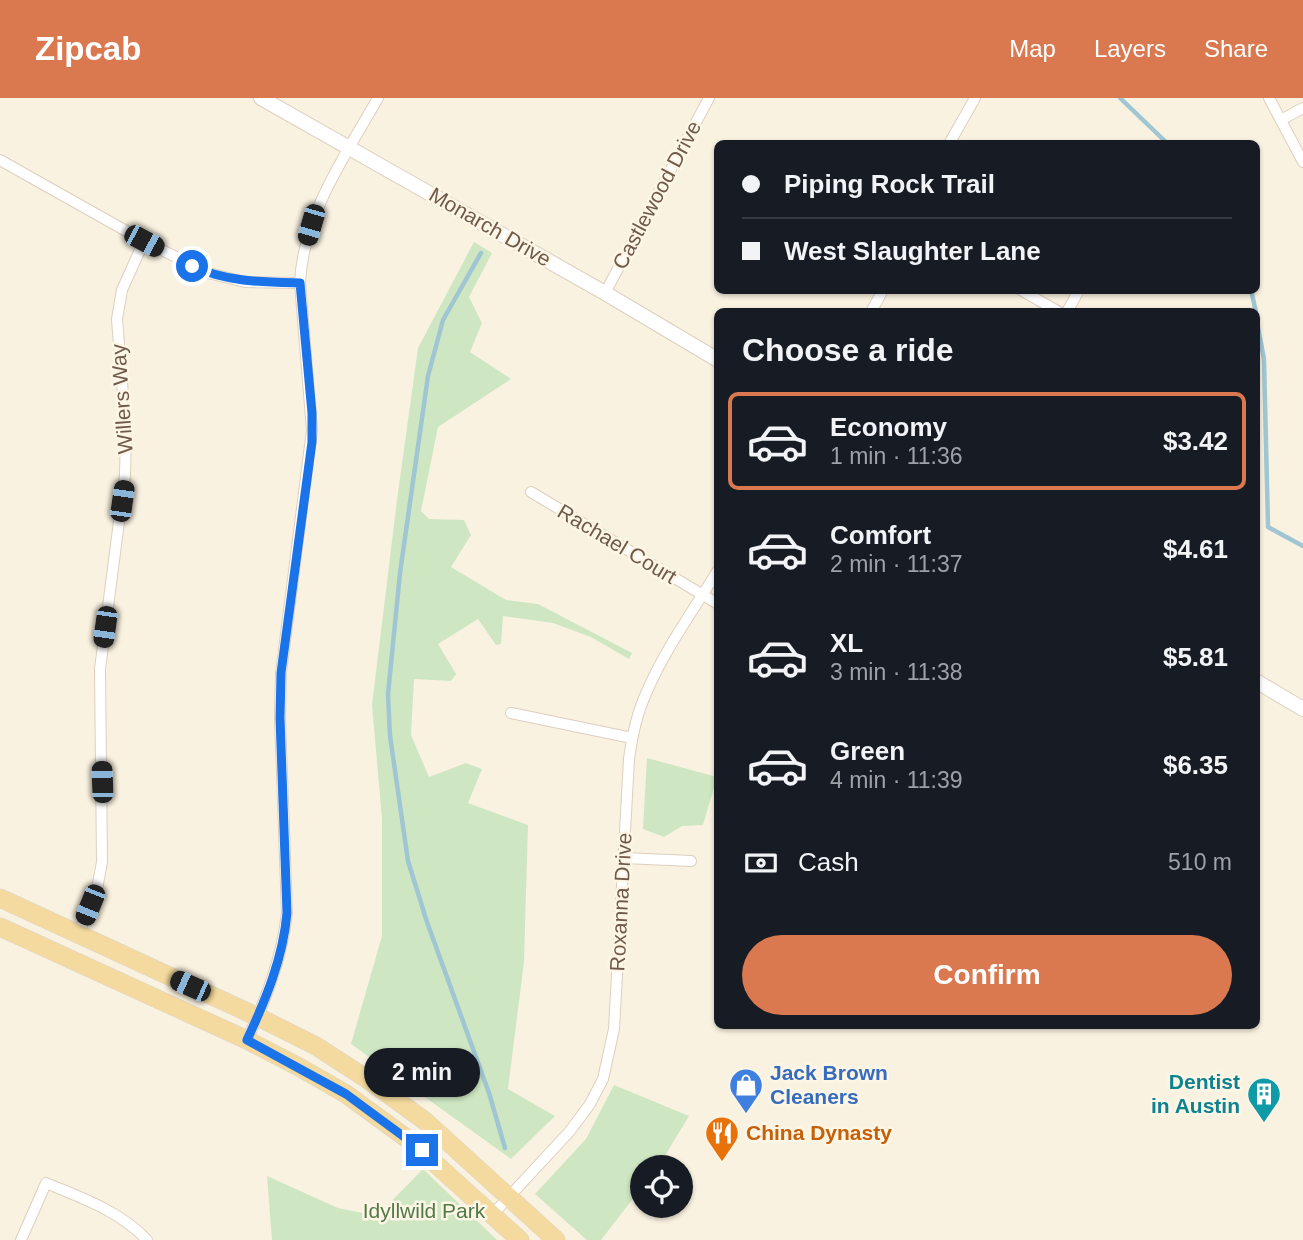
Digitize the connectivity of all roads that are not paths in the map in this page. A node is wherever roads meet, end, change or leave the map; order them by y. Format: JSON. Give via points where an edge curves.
{"nodes":[{"id":1,"x":261,"y":98,"type":"edge"},
{"id":2,"x":378,"y":98,"type":"edge"},
{"id":3,"x":709,"y":98,"type":"edge"},
{"id":4,"x":975,"y":98,"type":"edge"},
{"id":5,"x":1269,"y":98,"type":"edge"},
{"id":6,"x":1303,"y":108,"type":"edge"},
{"id":7,"x":1281,"y":120,"type":"junction"},
{"id":8,"x":951,"y":140,"type":"edge"},
{"id":9,"x":350,"y":147,"type":"junction"},
{"id":10,"x":0,"y":160,"type":"edge"},
{"id":11,"x":1303,"y":162,"type":"edge"},
{"id":12,"x":144,"y":241,"type":"junction"},
{"id":13,"x":300,"y":283,"type":"junction"},
{"id":14,"x":605,"y":293,"type":"junction"},
{"id":15,"x":1028,"y":294,"type":"edge"},
{"id":16,"x":1052,"y":308,"type":"edge"},
{"id":17,"x":714,"y":358,"type":"edge"},
{"id":18,"x":531,"y":492,"type":"dead end"},
{"id":19,"x":714,"y":577,"type":"edge"},
{"id":20,"x":703,"y":595,"type":"junction"},
{"id":21,"x":714,"y":602,"type":"edge"},
{"id":22,"x":1260,"y":683,"type":"edge"},
{"id":23,"x":1303,"y":709,"type":"edge"},
{"id":24,"x":511,"y":713,"type":"dead end"},
{"id":25,"x":632,"y":738,"type":"junction"},
{"id":26,"x":624,"y":858,"type":"junction"},
{"id":27,"x":691,"y":862,"type":"dead end"},
{"id":28,"x":0,"y":898,"type":"edge"},
{"id":29,"x":0,"y":927,"type":"edge"},
{"id":30,"x":78,"y":935,"type":"junction"},
{"id":31,"x":258,"y":1017,"type":"junction"},
{"id":32,"x":247,"y":1040,"type":"junction"},
{"id":33,"x":510,"y":1196,"type":"junction"},
{"id":34,"x":493,"y":1214,"type":"junction"},
{"id":35,"x":21,"y":1240,"type":"edge"},
{"id":36,"x":147,"y":1240,"type":"edge"},
{"id":37,"x":520,"y":1240,"type":"edge"},
{"id":38,"x":556,"y":1240,"type":"edge"}],
"edges":[{"from":1,"to":9,"type":"street","name":"Monarch Drive"},
{"from":2,"to":9,"type":"street"},
{"from":3,"to":14,"type":"street","name":"Castlewood Drive"},
{"from":4,"to":8,"type":"street"},
{"from":5,"to":7,"type":"street"},
{"from":6,"to":7,"type":"street"},
{"from":7,"to":11,"type":"street"},
{"from":9,"to":13,"type":"street","via":[[311,225]]},
{"from":9,"to":14,"type":"street","name":"Monarch Drive"},
{"from":10,"to":12,"type":"street"},
{"from":12,"to":13,"type":"street","via":[[224,278]]},
{"from":12,"to":30,"type":"street","name":"Willers Way","via":[[118,305],[127,449],[100,669],[103,846],[97,889]]},
{"from":13,"to":31,"type":"street","via":[[312,430],[281,673],[287,913],[278,963]]},
{"from":14,"to":17,"type":"street","name":"Monarch Drive"},
{"from":15,"to":16,"type":"street"},
{"from":18,"to":20,"type":"street","name":"Rachael Court"},
{"from":19,"to":20,"type":"street","name":"Roxanna Drive"},
{"from":20,"to":21,"type":"street","name":"Rachael Court"},
{"from":20,"to":25,"type":"street","name":"Roxanna Drive","via":[[650,686]]},
{"from":22,"to":23,"type":"street"},
{"from":24,"to":25,"type":"street"},
{"from":25,"to":26,"type":"street","name":"Roxanna Drive"},
{"from":26,"to":27,"type":"street"},
{"from":26,"to":33,"type":"street","name":"Roxanna Drive","via":[[614,1029],[603,1079],[570,1131]]},
{"from":28,"to":30,"type":"main road"},
{"from":29,"to":32,"type":"main road"},
{"from":30,"to":31,"type":"main road"},
{"from":31,"to":32,"type":"street"},
{"from":31,"to":33,"type":"main road","via":[[316,1046],[370,1081],[425,1121]]},
{"from":32,"to":34,"type":"main road","via":[[346,1094],[409,1140]]},
{"from":33,"to":34,"type":"street","name":"Roxanna Drive"},
{"from":33,"to":38,"type":"main road"},
{"from":34,"to":37,"type":"main road"},
{"from":35,"to":36,"type":"street","via":[[46,1182],[101,1206]]}]}
